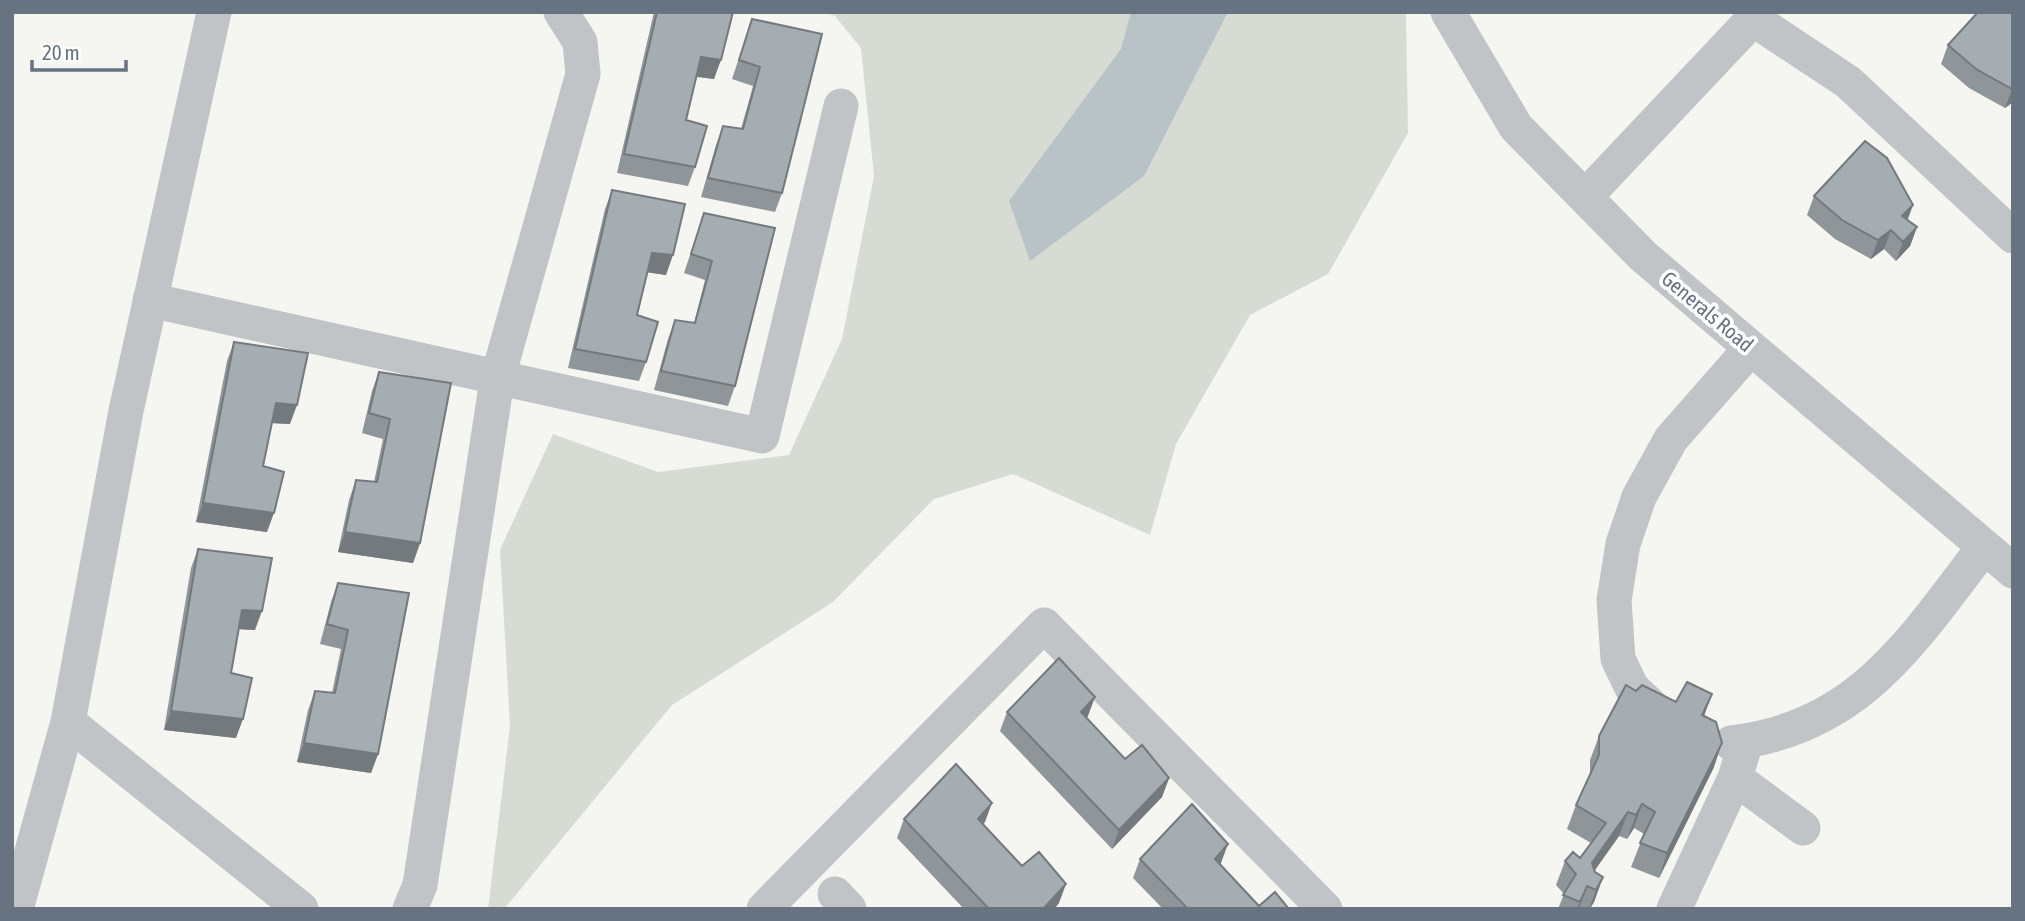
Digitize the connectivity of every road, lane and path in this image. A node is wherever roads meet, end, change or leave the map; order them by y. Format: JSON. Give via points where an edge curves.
{"nodes":[{"id":1,"x":214,"y":12,"type":"edge"},
{"id":2,"x":561,"y":12,"type":"edge"},
{"id":3,"x":1448,"y":12,"type":"edge"},
{"id":4,"x":841,"y":106,"type":"dead end"},
{"id":5,"x":1585,"y":197,"type":"junction"},
{"id":6,"x":2013,"y":236,"type":"edge"},
{"id":7,"x":150,"y":300,"type":"junction"},
{"id":8,"x":1751,"y":348,"type":"junction"},
{"id":9,"x":497,"y":380,"type":"junction"},
{"id":10,"x":1984,"y":547,"type":"junction"},
{"id":11,"x":2013,"y":571,"type":"edge"},
{"id":12,"x":1654,"y":709,"type":"edge"},
{"id":13,"x":68,"y":722,"type":"junction"},
{"id":14,"x":1735,"y":778,"type":"junction"},
{"id":15,"x":1802,"y":828,"type":"dead end"},
{"id":16,"x":16,"y":909,"type":"edge"},
{"id":17,"x":301,"y":909,"type":"edge"},
{"id":18,"x":410,"y":909,"type":"edge"},
{"id":19,"x":764,"y":909,"type":"edge"},
{"id":20,"x":1325,"y":909,"type":"edge"},
{"id":21,"x":1674,"y":909,"type":"edge"}],
"edges":[{"from":1,"to":7,"type":"street"},
{"from":2,"to":9,"type":"street","via":[[580,42],[583,74]]},
{"from":3,"to":5,"type":"street","name":"Generals Road","via":[[1516,127]]},
{"from":4,"to":9,"type":"street","via":[[762,436]]},
{"from":5,"to":6,"type":"street","via":[[1753,19],[1848,82]]},
{"from":5,"to":8,"type":"street","name":"Generals Road","via":[[1643,256]]},
{"from":7,"to":9,"type":"street"},
{"from":7,"to":13,"type":"street"},
{"from":8,"to":10,"type":"street","name":"Generals Road"},
{"from":8,"to":12,"type":"street","via":[[1671,439],[1639,497],[1623,544],[1614,600],[1618,659],[1632,688]]},
{"from":9,"to":18,"type":"street","via":[[420,885]]},
{"from":10,"to":11,"type":"street","name":"Generals Road"},
{"from":10,"to":14,"type":"street","via":[[1905,650],[1864,688],[1816,721],[1771,738],[1738,743]]},
{"from":13,"to":16,"type":"street"},
{"from":13,"to":17,"type":"street"},
{"from":14,"to":15,"type":"street"},
{"from":14,"to":21,"type":"street"},
{"from":19,"to":20,"type":"street","via":[[1044,625]]}]}
